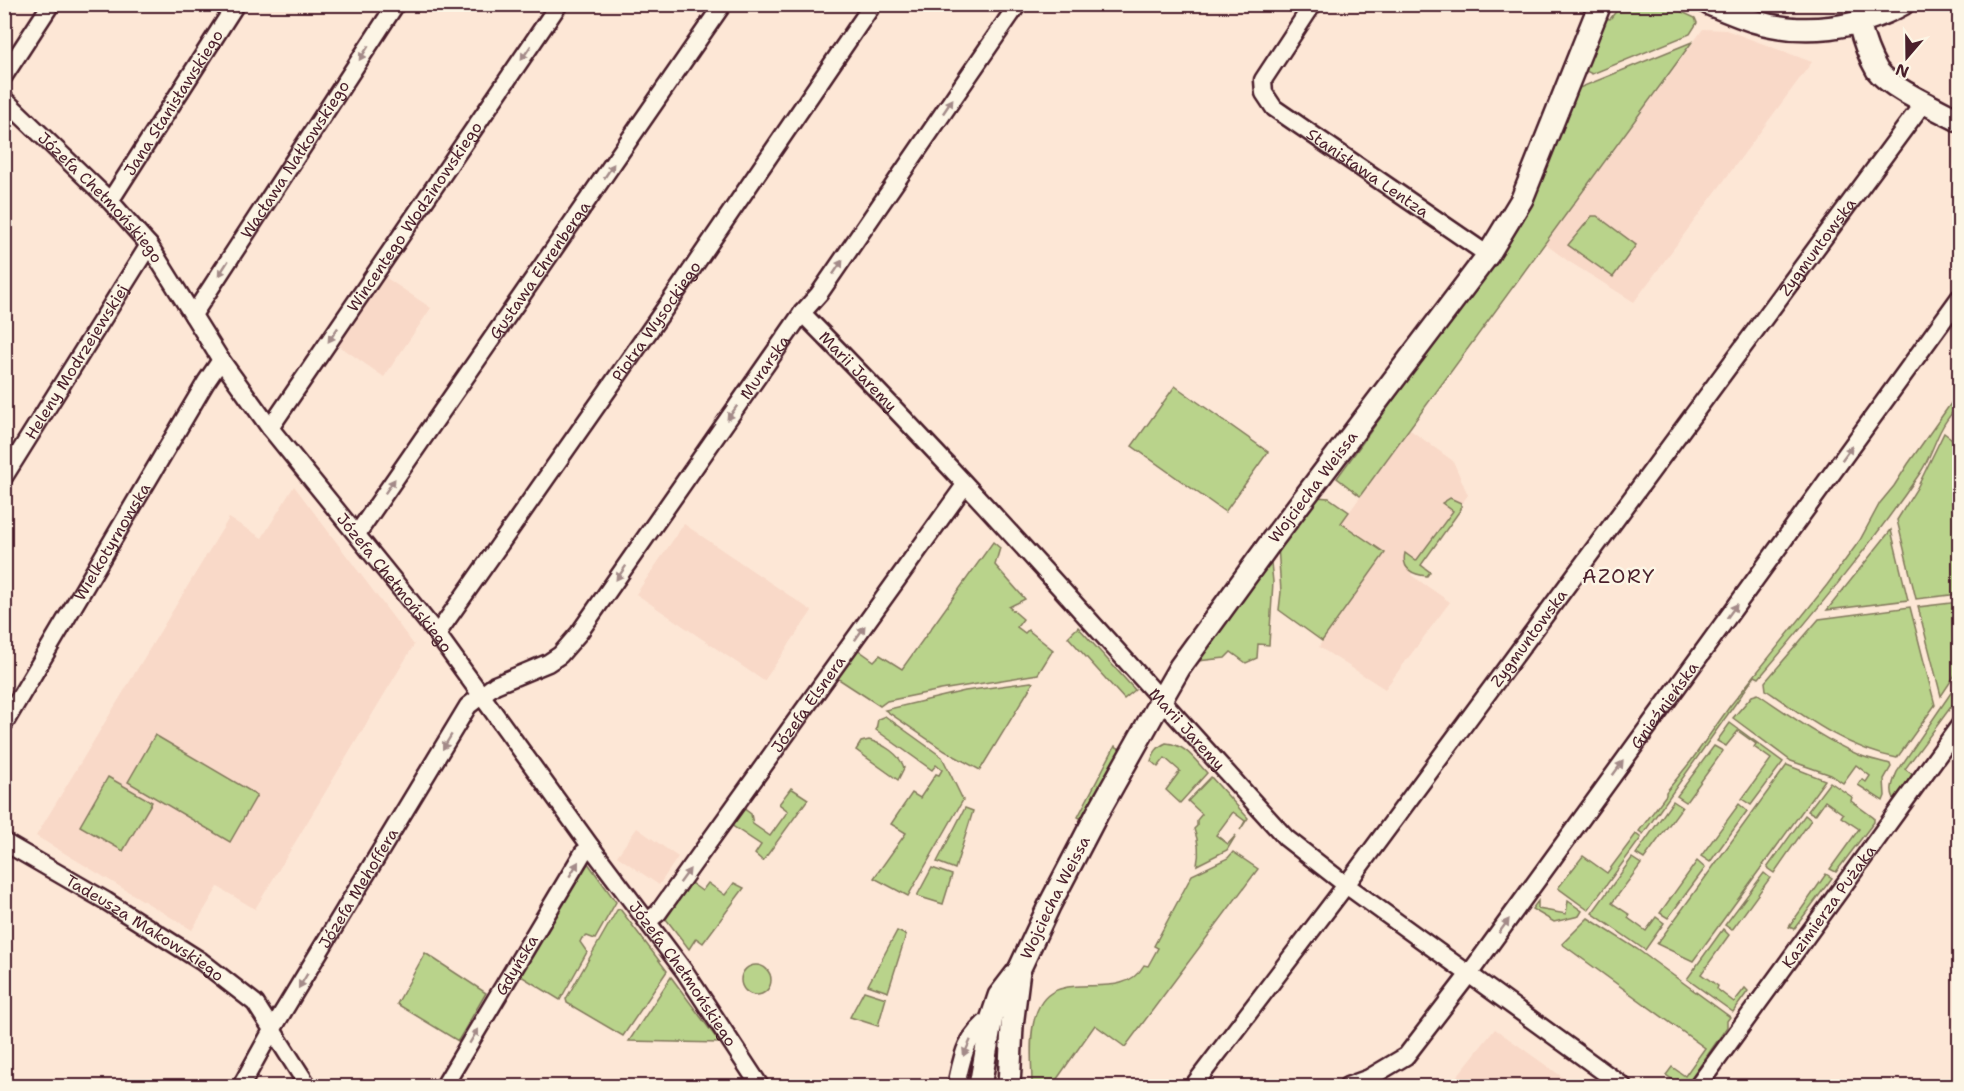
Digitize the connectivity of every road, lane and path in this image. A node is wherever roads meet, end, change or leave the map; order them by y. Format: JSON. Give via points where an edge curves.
{"nodes":[{"id":1,"x":51,"y":4,"type":"edge"},
{"id":2,"x":236,"y":4,"type":"edge"},
{"id":3,"x":396,"y":4,"type":"edge"},
{"id":4,"x":559,"y":4,"type":"edge"},
{"id":5,"x":723,"y":4,"type":"edge"},
{"id":6,"x":873,"y":4,"type":"edge"},
{"id":7,"x":1018,"y":4,"type":"edge"},
{"id":8,"x":1313,"y":4,"type":"edge"},
{"id":9,"x":1600,"y":4,"type":"edge"},
{"id":10,"x":1709,"y":4,"type":"edge"},
{"id":11,"x":1903,"y":4,"type":"edge"},
{"id":12,"x":1859,"y":23,"type":"junction"},
{"id":13,"x":4,"y":76,"type":"edge"},
{"id":14,"x":4,"y":99,"type":"edge"},
{"id":15,"x":1924,"y":102,"type":"junction"},
{"id":16,"x":1959,"y":121,"type":"edge"},
{"id":17,"x":110,"y":201,"type":"junction"},
{"id":18,"x":149,"y":245,"type":"junction"},
{"id":19,"x":1488,"y":255,"type":"junction"},
{"id":20,"x":1959,"y":297,"type":"edge"},
{"id":21,"x":802,"y":313,"type":"junction"},
{"id":22,"x":193,"y":315,"type":"junction"},
{"id":23,"x":221,"y":360,"type":"junction"},
{"id":24,"x":270,"y":428,"type":"junction"},
{"id":25,"x":4,"y":477,"type":"edge"},
{"id":26,"x":965,"y":485,"type":"junction"},
{"id":27,"x":357,"y":534,"type":"junction"},
{"id":28,"x":437,"y":634,"type":"junction"},
{"id":29,"x":481,"y":695,"type":"junction"},
{"id":30,"x":1161,"y":700,"type":"junction"},
{"id":31,"x":4,"y":723,"type":"edge"},
{"id":32,"x":1959,"y":725,"type":"edge"},
{"id":33,"x":4,"y":842,"type":"edge"},
{"id":34,"x":591,"y":847,"type":"junction"},
{"id":35,"x":1346,"y":885,"type":"junction"},
{"id":36,"x":648,"y":921,"type":"junction"},
{"id":37,"x":1019,"y":970,"type":"junction"},
{"id":38,"x":1469,"y":974,"type":"junction"},
{"id":39,"x":992,"y":1017,"type":"junction"},
{"id":40,"x":272,"y":1030,"type":"junction"},
{"id":41,"x":241,"y":1086,"type":"edge"},
{"id":42,"x":308,"y":1086,"type":"edge"},
{"id":43,"x":444,"y":1086,"type":"edge"},
{"id":44,"x":760,"y":1086,"type":"edge"},
{"id":45,"x":956,"y":1086,"type":"edge"},
{"id":46,"x":980,"y":1086,"type":"edge"},
{"id":47,"x":1009,"y":1086,"type":"edge"},
{"id":48,"x":1193,"y":1086,"type":"edge"},
{"id":49,"x":1347,"y":1086,"type":"edge"},
{"id":50,"x":1623,"y":1086,"type":"edge"},
{"id":51,"x":1698,"y":1086,"type":"edge"}],
"edges":[{"from":1,"to":13,"type":"street"},
{"from":2,"to":17,"type":"street","name":"Jana Stanisławskiego"},
{"from":3,"to":22,"type":"street","name":"Wacława Nałkowskiego","one_way":true},
{"from":4,"to":24,"type":"street","name":"Wincentego Wodzinowskiego","one_way":true},
{"from":27,"to":5,"type":"street","name":"Gustawa Ehrenberga","one_way":true},
{"from":6,"to":28,"type":"street","name":"Piotra Wysockiego"},
{"from":21,"to":7,"type":"street","name":"Murarska","one_way":true,"via":[[819,294]]},
{"from":8,"to":19,"type":"street","name":"Stanisława Lentza","via":[[1263,80],[1264,93],[1274,108]]},
{"from":9,"to":19,"type":"street","name":"Wojciecha Weissa","via":[[1522,199]]},
{"from":10,"to":12,"type":"street","via":[[1754,21],[1784,27],[1836,28]]},
{"from":11,"to":12,"type":"street"},
{"from":12,"to":15,"type":"street","via":[[1878,71],[1887,81]]},
{"from":14,"to":17,"type":"street","name":"Józefa Chełmońskiego"},
{"from":15,"to":16,"type":"street"},
{"from":15,"to":35,"type":"street","name":"Zygmuntowska"},
{"from":17,"to":18,"type":"street","name":"Józefa Chełmońskiego"},
{"from":18,"to":22,"type":"street","name":"Józefa Chełmońskiego"},
{"from":18,"to":25,"type":"street","name":"Heleny Modrzejewskiej"},
{"from":19,"to":30,"type":"street","name":"Wojciecha Weissa","via":[[1273,539],[1180,667]]},
{"from":38,"to":20,"type":"street","name":"Gnieźnieńska","one_way":true},
{"from":21,"to":26,"type":"street","name":"Marii Jaremy"},
{"from":21,"to":29,"type":"street","name":"Murarska","one_way":true,"via":[[579,633],[548,663]]},
{"from":22,"to":23,"type":"street","name":"Józefa Chełmońskiego"},
{"from":23,"to":24,"type":"street","name":"Józefa Chełmońskiego"},
{"from":23,"to":31,"type":"street","name":"Wielkotyrnowska"},
{"from":24,"to":27,"type":"street","name":"Józefa Chełmońskiego"},
{"from":26,"to":30,"type":"street","name":"Marii Jaremy"},
{"from":36,"to":26,"type":"street","name":"Józefa Elsnera","one_way":true,"via":[[672,894]]},
{"from":27,"to":28,"type":"street","name":"Józefa Chełmońskiego"},
{"from":28,"to":29,"type":"street","name":"Józefa Chełmońskiego"},
{"from":29,"to":34,"type":"street","name":"Józefa Chełmońskiego"},
{"from":29,"to":40,"type":"street","name":"Józefa Mehoffera","one_way":true,"via":[[468,706]]},
{"from":30,"to":35,"type":"street","name":"Marii Jaremy","via":[[1286,838]]},
{"from":30,"to":37,"type":"street","name":"Wojciecha Weissa","via":[[1070,865]]},
{"from":32,"to":51,"type":"street","name":"Kazimierza Pużaka"},
{"from":33,"to":40,"type":"street","name":"Tadeusza Makowskiego","via":[[201,961],[255,1003]]},
{"from":34,"to":36,"type":"street","name":"Józefa Chełmońskiego"},
{"from":43,"to":34,"type":"street","name":"Gdyńska","one_way":true,"via":[[583,853]]},
{"from":35,"to":38,"type":"street","name":"Marii Jaremy"},
{"from":35,"to":48,"type":"street","name":"Zygmuntowska"},
{"from":36,"to":44,"type":"street","name":"Józefa Chełmońskiego"},
{"from":37,"to":39,"type":"street","name":"Wojciecha Weissa","via":[[1003,988]]},
{"from":37,"to":47,"type":"street","name":"Wojciecha Weissa"},
{"from":38,"to":49,"type":"street","name":"Gnieźnieńska","via":[[1406,1056]]},
{"from":38,"to":50,"type":"street","name":"Marii Jaremy"},
{"from":39,"to":45,"type":"street","one_way":true,"via":[[975,1030],[964,1052]]},
{"from":39,"to":46,"type":"street","name":"Wojciecha Weissa"},
{"from":40,"to":41,"type":"street","name":"Józefa Mehoffera"},
{"from":40,"to":42,"type":"street","name":"Tadeusza Makowskiego"}]}
